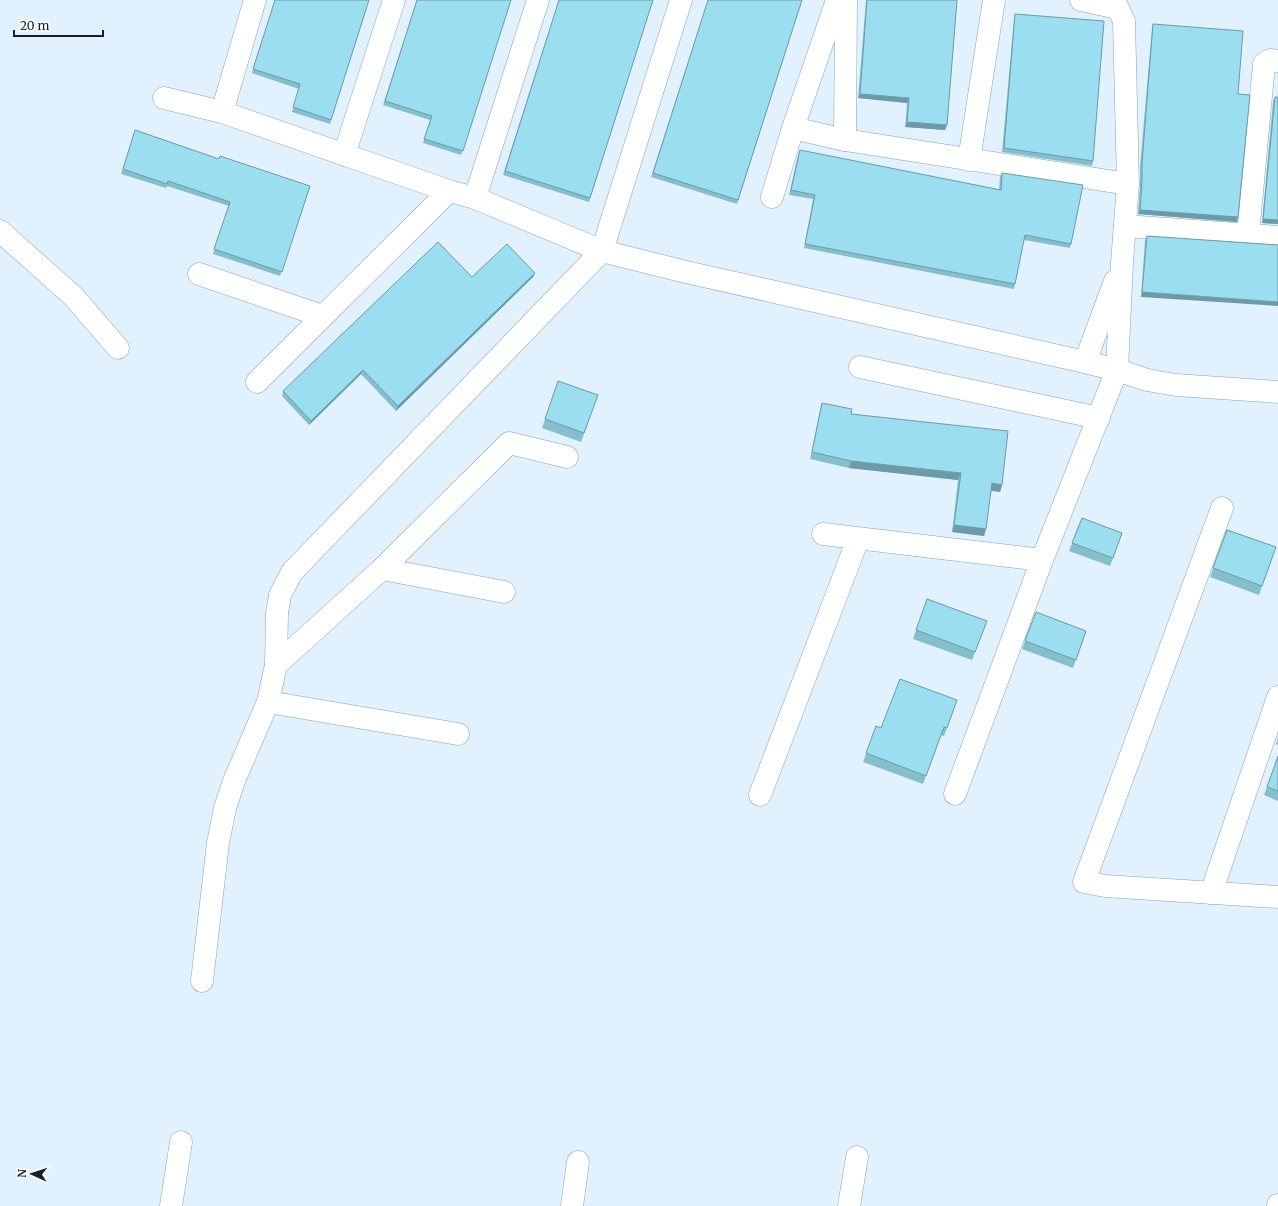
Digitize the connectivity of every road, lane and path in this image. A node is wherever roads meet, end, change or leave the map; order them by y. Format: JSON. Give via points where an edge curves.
{"nodes":[{"id":1,"x":255,"y":0,"type":"edge"},
{"id":2,"x":394,"y":0,"type":"edge"},
{"id":3,"x":538,"y":0,"type":"edge"},
{"id":4,"x":681,"y":0,"type":"edge"},
{"id":5,"x":837,"y":0,"type":"edge"},
{"id":6,"x":846,"y":0,"type":"edge"},
{"id":7,"x":994,"y":0,"type":"edge"},
{"id":8,"x":1082,"y":0,"type":"edge"},
{"id":9,"x":1278,"y":60,"type":"edge"},
{"id":10,"x":164,"y":98,"type":"dead end"},
{"id":11,"x":222,"y":112,"type":"junction"},
{"id":12,"x":793,"y":128,"type":"junction"},
{"id":13,"x":845,"y":140,"type":"junction"},
{"id":14,"x":344,"y":154,"type":"junction"},
{"id":15,"x":969,"y":160,"type":"junction"},
{"id":16,"x":1128,"y":184,"type":"junction"},
{"id":17,"x":449,"y":191,"type":"junction"},
{"id":18,"x":772,"y":197,"type":"dead end"},
{"id":19,"x":475,"y":198,"type":"junction"},
{"id":20,"x":1125,"y":226,"type":"junction"},
{"id":21,"x":0,"y":231,"type":"edge"},
{"id":22,"x":1248,"y":235,"type":"junction"},
{"id":23,"x":1278,"y":237,"type":"edge"},
{"id":24,"x":602,"y":251,"type":"junction"},
{"id":25,"x":1122,"y":263,"type":"junction"},
{"id":26,"x":199,"y":274,"type":"dead end"},
{"id":27,"x":322,"y":316,"type":"junction"},
{"id":28,"x":118,"y":348,"type":"dead end"},
{"id":29,"x":1085,"y":362,"type":"junction"},
{"id":30,"x":860,"y":367,"type":"dead end"},
{"id":31,"x":1117,"y":370,"type":"junction"},
{"id":32,"x":257,"y":382,"type":"dead end"},
{"id":33,"x":1278,"y":392,"type":"edge"},
{"id":34,"x":1099,"y":418,"type":"junction"},
{"id":35,"x":567,"y":457,"type":"dead end"},
{"id":36,"x":1222,"y":508,"type":"dead end"},
{"id":37,"x":823,"y":534,"type":"dead end"},
{"id":38,"x":858,"y":539,"type":"junction"},
{"id":39,"x":1042,"y":560,"type":"junction"},
{"id":40,"x":382,"y":569,"type":"junction"},
{"id":41,"x":504,"y":592,"type":"dead end"},
{"id":42,"x":276,"y":666,"type":"junction"},
{"id":43,"x":1278,"y":697,"type":"edge"},
{"id":44,"x":268,"y":702,"type":"junction"},
{"id":45,"x":458,"y":734,"type":"dead end"},
{"id":46,"x":955,"y":794,"type":"dead end"},
{"id":47,"x":760,"y":795,"type":"dead end"},
{"id":48,"x":1211,"y":893,"type":"junction"},
{"id":49,"x":1278,"y":897,"type":"edge"},
{"id":50,"x":202,"y":981,"type":"dead end"},
{"id":51,"x":181,"y":1142,"type":"dead end"},
{"id":52,"x":857,"y":1157,"type":"dead end"},
{"id":53,"x":578,"y":1162,"type":"dead end"},
{"id":54,"x":171,"y":1206,"type":"edge"},
{"id":55,"x":572,"y":1206,"type":"edge"},
{"id":56,"x":849,"y":1206,"type":"edge"}],
"edges":[{"from":1,"to":11,"type":"street"},
{"from":2,"to":14,"type":"street"},
{"from":3,"to":19,"type":"street"},
{"from":4,"to":24,"type":"street"},
{"from":5,"to":12,"type":"street"},
{"from":6,"to":13,"type":"street"},
{"from":7,"to":15,"type":"street"},
{"from":8,"to":16,"type":"street","via":[[1118,8],[1124,21]]},
{"from":9,"to":22,"type":"street","via":[[1270,60],[1264,64]]},
{"from":10,"to":11,"type":"street"},
{"from":11,"to":14,"type":"street"},
{"from":12,"to":13,"type":"street"},
{"from":12,"to":18,"type":"street"},
{"from":13,"to":15,"type":"street"},
{"from":14,"to":17,"type":"street"},
{"from":15,"to":16,"type":"street"},
{"from":16,"to":20,"type":"street"},
{"from":17,"to":19,"type":"street"},
{"from":17,"to":27,"type":"street"},
{"from":19,"to":24,"type":"street"},
{"from":20,"to":22,"type":"street"},
{"from":20,"to":25,"type":"street"},
{"from":21,"to":28,"type":"street","via":[[74,297]]},
{"from":22,"to":23,"type":"street"},
{"from":24,"to":29,"type":"street"},
{"from":24,"to":42,"type":"street","via":[[292,572],[280,595]]},
{"from":25,"to":29,"type":"street"},
{"from":25,"to":31,"type":"street"},
{"from":26,"to":27,"type":"street"},
{"from":27,"to":32,"type":"street"},
{"from":29,"to":31,"type":"street"},
{"from":30,"to":34,"type":"street"},
{"from":31,"to":33,"type":"street","via":[[1147,380],[1176,385]]},
{"from":31,"to":34,"type":"street"},
{"from":34,"to":39,"type":"street"},
{"from":35,"to":40,"type":"street","via":[[509,443]]},
{"from":36,"to":48,"type":"street","via":[[1084,882],[1105,886]]},
{"from":37,"to":38,"type":"street"},
{"from":38,"to":39,"type":"street"},
{"from":38,"to":47,"type":"street"},
{"from":39,"to":46,"type":"street"},
{"from":40,"to":41,"type":"street"},
{"from":40,"to":42,"type":"street"},
{"from":42,"to":44,"type":"street"},
{"from":43,"to":48,"type":"street"},
{"from":44,"to":45,"type":"street"},
{"from":44,"to":50,"type":"street","via":[[234,781],[226,808],[218,843]]},
{"from":48,"to":49,"type":"street"},
{"from":51,"to":54,"type":"street"},
{"from":52,"to":56,"type":"street"},
{"from":53,"to":55,"type":"street"}]}
